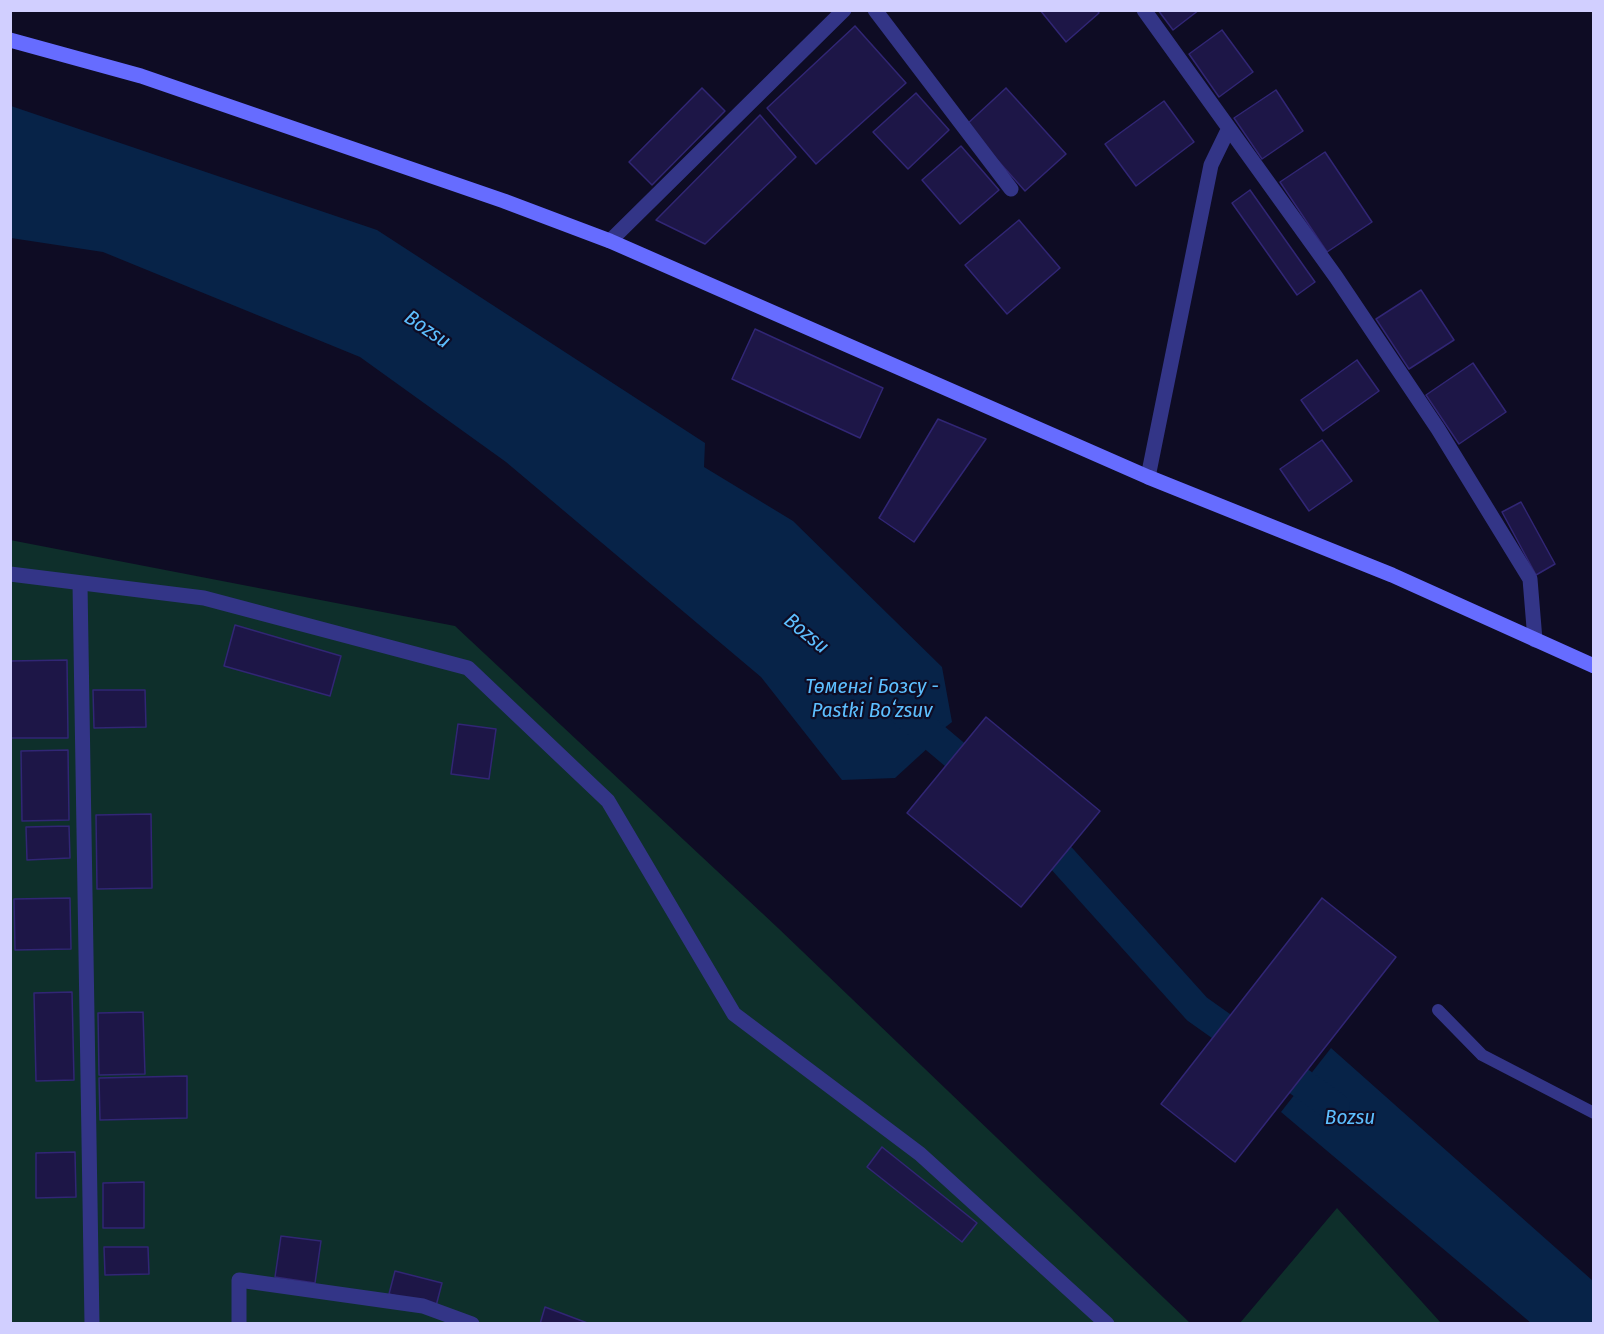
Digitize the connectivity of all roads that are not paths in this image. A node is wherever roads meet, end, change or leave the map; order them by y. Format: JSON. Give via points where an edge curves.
{"nodes":[{"id":1,"x":844,"y":10,"type":"edge"},
{"id":2,"x":874,"y":10,"type":"edge"},
{"id":3,"x":1144,"y":10,"type":"edge"},
{"id":4,"x":10,"y":40,"type":"edge"},
{"id":5,"x":1228,"y":130,"type":"junction"},
{"id":6,"x":1011,"y":189,"type":"dead end"},
{"id":7,"x":610,"y":241,"type":"junction"},
{"id":8,"x":1148,"y":477,"type":"junction"},
{"id":9,"x":10,"y":574,"type":"edge"},
{"id":10,"x":80,"y":584,"type":"junction"},
{"id":11,"x":1535,"y":640,"type":"junction"},
{"id":12,"x":1593,"y":666,"type":"edge"},
{"id":13,"x":1438,"y":1010,"type":"dead end"},
{"id":14,"x":1593,"y":1113,"type":"edge"},
{"id":15,"x":92,"y":1323,"type":"edge"},
{"id":16,"x":239,"y":1323,"type":"edge"},
{"id":17,"x":472,"y":1323,"type":"edge"},
{"id":18,"x":1107,"y":1323,"type":"edge"}],
"edges":[{"from":1,"to":7,"type":"street"},
{"from":2,"to":6,"type":"street"},
{"from":3,"to":5,"type":"street"},
{"from":4,"to":7,"type":"main road","via":[[141,76]]},
{"from":5,"to":8,"type":"street","via":[[1211,165]]},
{"from":5,"to":11,"type":"street","via":[[1336,277],[1438,429],[1530,579]]},
{"from":7,"to":8,"type":"main road"},
{"from":8,"to":11,"type":"main road","via":[[1392,575]]},
{"from":9,"to":10,"type":"street"},
{"from":10,"to":15,"type":"street"},
{"from":10,"to":18,"type":"street","via":[[204,598],[468,668],[608,801],[734,1014],[920,1154]]},
{"from":11,"to":12,"type":"main road"},
{"from":13,"to":14,"type":"lane","via":[[1482,1055]]},
{"from":16,"to":17,"type":"street","via":[[238,1280],[423,1306]]}]}
